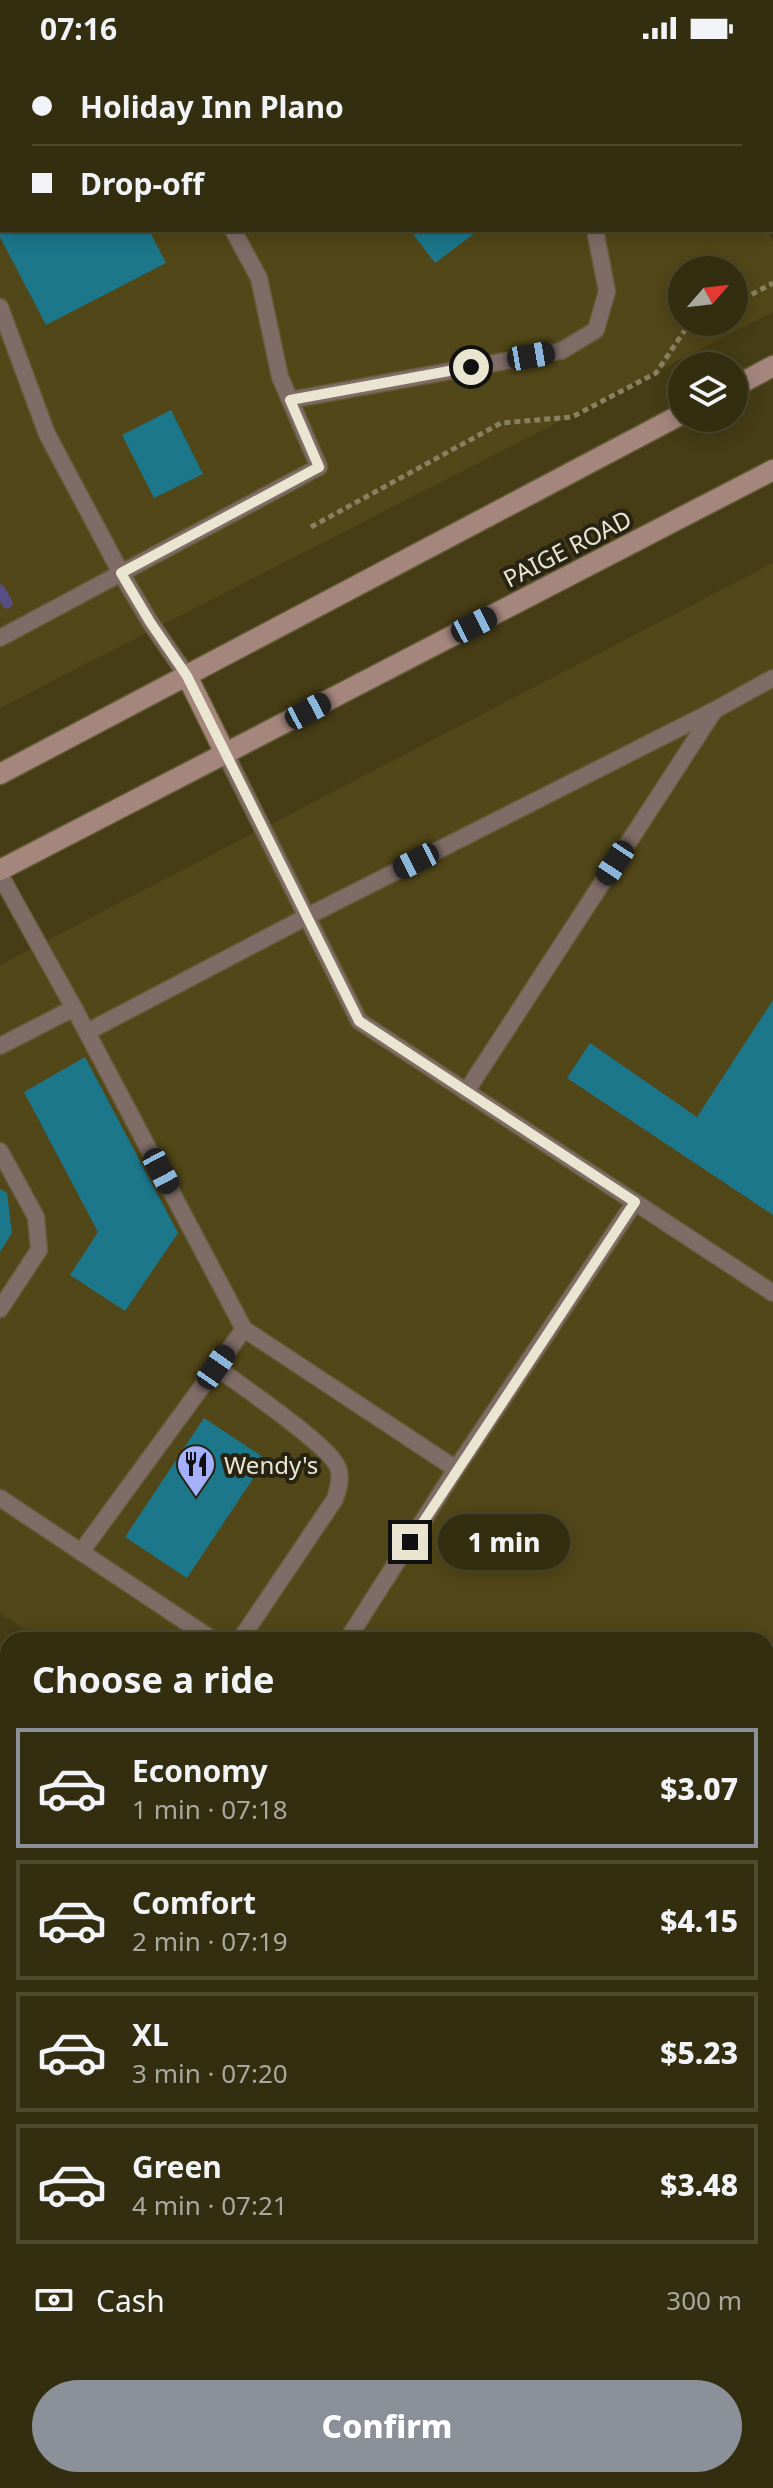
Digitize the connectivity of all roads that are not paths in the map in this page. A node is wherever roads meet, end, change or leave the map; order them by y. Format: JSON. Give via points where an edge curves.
{"nodes":[{"id":1,"x":234,"y":232,"type":"edge"},
{"id":2,"x":595,"y":232,"type":"edge"},
{"id":3,"x":0,"y":307,"type":"edge"},
{"id":4,"x":773,"y":366,"type":"edge"},
{"id":5,"x":748,"y":379,"type":"edge"},
{"id":6,"x":290,"y":400,"type":"junction"},
{"id":7,"x":668,"y":421,"type":"edge"},
{"id":8,"x":773,"y":470,"type":"edge"},
{"id":9,"x":121,"y":573,"type":"junction"},
{"id":10,"x":0,"y":638,"type":"edge"},
{"id":11,"x":187,"y":676,"type":"junction"},
{"id":12,"x":773,"y":678,"type":"edge"},
{"id":13,"x":715,"y":710,"type":"junction"},
{"id":14,"x":225,"y":753,"type":"junction"},
{"id":15,"x":0,"y":774,"type":"edge"},
{"id":16,"x":0,"y":872,"type":"edge"},
{"id":17,"x":308,"y":916,"type":"junction"},
{"id":18,"x":74,"y":1008,"type":"junction"},
{"id":19,"x":87,"y":1032,"type":"junction"},
{"id":20,"x":0,"y":1046,"type":"edge"},
{"id":21,"x":466,"y":1092,"type":"junction"},
{"id":22,"x":0,"y":1151,"type":"edge"},
{"id":23,"x":635,"y":1202,"type":"junction"},
{"id":24,"x":773,"y":1293,"type":"edge"},
{"id":25,"x":0,"y":1309,"type":"edge"},
{"id":26,"x":244,"y":1329,"type":"junction"},
{"id":27,"x":216,"y":1367,"type":"junction"},
{"id":28,"x":456,"y":1469,"type":"junction"},
{"id":29,"x":2,"y":1504,"type":"edge"},
{"id":30,"x":81,"y":1552,"type":"junction"},
{"id":31,"x":201,"y":1632,"type":"edge"},
{"id":32,"x":245,"y":1632,"type":"edge"},
{"id":33,"x":352,"y":1632,"type":"edge"}],
"edges":[{"from":1,"to":6,"type":"lane","via":[[259,278],[280,377]]},
{"from":2,"to":6,"type":"lane","via":[[607,291],[596,330],[561,351]]},
{"from":3,"to":9,"type":"lane","via":[[47,434]]},
{"from":4,"to":5,"type":"main road"},
{"from":6,"to":9,"type":"lane","via":[[319,467]]},
{"from":7,"to":11,"type":"main road"},
{"from":8,"to":14,"type":"main road","name":"PAIGE ROAD"},
{"from":9,"to":10,"type":"lane"},
{"from":9,"to":11,"type":"lane"},
{"from":11,"to":14,"type":"main road"},
{"from":11,"to":15,"type":"main road"},
{"from":12,"to":13,"type":"lane"},
{"from":13,"to":17,"type":"lane"},
{"from":13,"to":21,"type":"lane"},
{"from":14,"to":16,"type":"main road","name":"PAIGE ROAD"},
{"from":14,"to":17,"type":"lane"},
{"from":16,"to":18,"type":"lane"},
{"from":17,"to":19,"type":"lane"},
{"from":17,"to":21,"type":"lane","via":[[359,1021]]},
{"from":18,"to":19,"type":"lane"},
{"from":18,"to":20,"type":"lane"},
{"from":19,"to":26,"type":"lane"},
{"from":21,"to":23,"type":"lane"},
{"from":22,"to":25,"type":"lane","via":[[36,1217],[39,1250]]},
{"from":23,"to":24,"type":"lane"},
{"from":23,"to":28,"type":"lane"},
{"from":26,"to":27,"type":"lane"},
{"from":26,"to":28,"type":"lane"},
{"from":27,"to":30,"type":"lane"},
{"from":27,"to":32,"type":"lane","via":[[321,1446],[338,1467],[335,1499]]},
{"from":28,"to":33,"type":"lane"},
{"from":29,"to":30,"type":"lane"},
{"from":30,"to":31,"type":"lane"}]}
